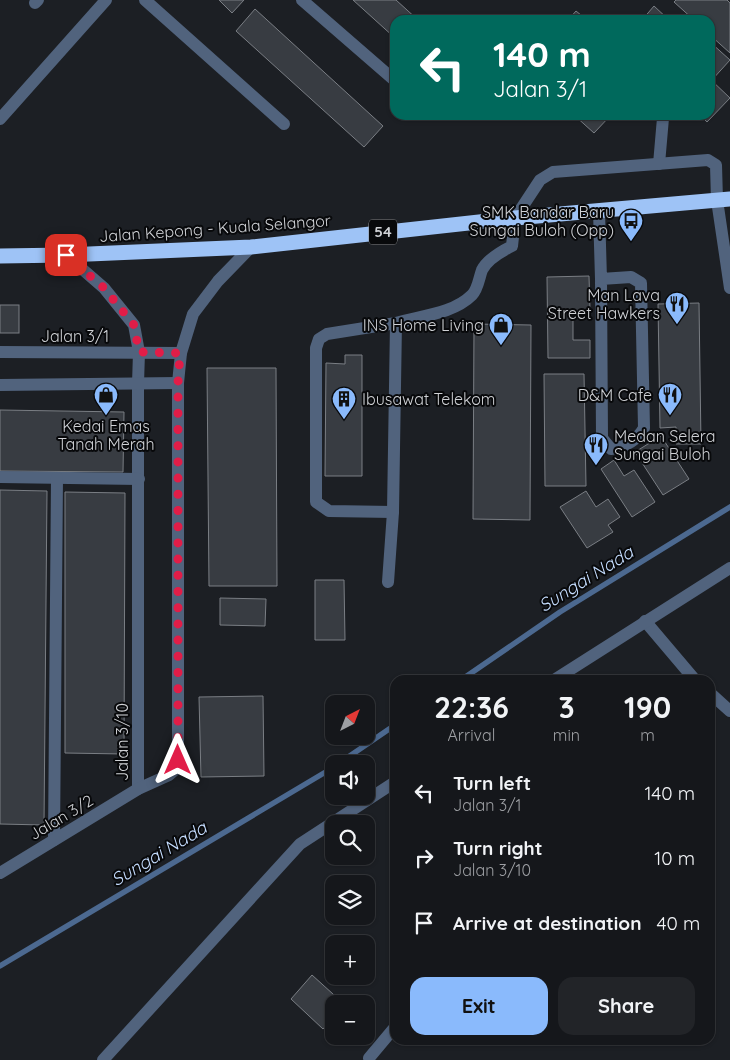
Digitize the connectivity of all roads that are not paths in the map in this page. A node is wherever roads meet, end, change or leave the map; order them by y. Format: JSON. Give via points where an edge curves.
{"nodes":[{"id":1,"x":106,"y":0,"type":"edge"},
{"id":2,"x":145,"y":0,"type":"edge"},
{"id":3,"x":302,"y":0,"type":"edge"},
{"id":4,"x":390,"y":76,"type":"edge"},
{"id":5,"x":0,"y":119,"type":"edge"},
{"id":6,"x":662,"y":120,"type":"edge"},
{"id":7,"x":284,"y":124,"type":"dead end"},
{"id":8,"x":659,"y":164,"type":"junction"},
{"id":9,"x":724,"y":200,"type":"edge"},
{"id":10,"x":599,"y":211,"type":"junction"},
{"id":11,"x":515,"y":218,"type":"junction"},
{"id":12,"x":251,"y":247,"type":"junction"},
{"id":13,"x":66,"y":255,"type":"junction"},
{"id":14,"x":0,"y":256,"type":"edge"},
{"id":15,"x":601,"y":279,"type":"junction"},
{"id":16,"x":730,"y":282,"type":"edge"},
{"id":17,"x":730,"y":288,"type":"edge"},
{"id":18,"x":396,"y":323,"type":"junction"},
{"id":19,"x":0,"y":352,"type":"edge"},
{"id":20,"x":139,"y":352,"type":"junction"},
{"id":21,"x":180,"y":353,"type":"junction"},
{"id":22,"x":178,"y":383,"type":"junction"},
{"id":23,"x":138,"y":384,"type":"junction"},
{"id":24,"x":0,"y":385,"type":"edge"},
{"id":25,"x":0,"y":478,"type":"edge"},
{"id":26,"x":57,"y":478,"type":"junction"},
{"id":27,"x":138,"y":479,"type":"junction"},
{"id":28,"x":393,"y":512,"type":"junction"},
{"id":29,"x":730,"y":568,"type":"edge"},
{"id":30,"x":388,"y":582,"type":"dead end"},
{"id":31,"x":645,"y":621,"type":"junction"},
{"id":32,"x":562,"y":675,"type":"edge"},
{"id":33,"x":690,"y":675,"type":"edge"},
{"id":34,"x":715,"y":698,"type":"edge"},
{"id":35,"x":730,"y":711,"type":"edge"},
{"id":36,"x":390,"y":785,"type":"edge"},
{"id":37,"x":138,"y":788,"type":"junction"},
{"id":38,"x":54,"y":840,"type":"junction"},
{"id":39,"x":0,"y":873,"type":"edge"},
{"id":40,"x":390,"y":1033,"type":"edge"},
{"id":41,"x":369,"y":1058,"type":"dead end"},
{"id":42,"x":103,"y":1060,"type":"edge"}],
"edges":[{"from":1,"to":5,"type":"street"},
{"from":2,"to":7,"type":"street"},
{"from":3,"to":4,"type":"street"},
{"from":6,"to":8,"type":"street"},
{"from":8,"to":9,"type":"street","via":[[708,160],[716,165]]},
{"from":8,"to":11,"type":"street","via":[[553,172],[540,180]]},
{"from":9,"to":10,"type":"highway","name":"Jalan Kepong - Kuala Selangor","number":"54"},
{"from":9,"to":16,"type":"street"},
{"from":10,"to":11,"type":"highway","name":"Jalan Kepong - Kuala Selangor","number":"54"},
{"from":10,"to":15,"type":"street"},
{"from":11,"to":12,"type":"highway","name":"Jalan Kepong - Kuala Selangor","number":"54"},
{"from":11,"to":18,"type":"street","via":[[512,246],[501,251],[483,268],[474,294],[450,309]]},
{"from":12,"to":13,"type":"highway","name":"Jalan Kepong - Kuala Selangor","number":"54"},
{"from":12,"to":21,"type":"street","name":"Jalan 3/10","via":[[218,281],[193,314]]},
{"from":13,"to":14,"type":"highway","name":"Jalan Kepong - Kuala Selangor","number":"54"},
{"from":13,"to":20,"type":"street","name":"Jalan 3/10","via":[[104,288],[134,325]]},
{"from":15,"to":15,"type":"street","via":[[602,438],[611,449],[638,438],[644,428],[641,283],[631,277]]},
{"from":16,"to":17,"type":"street"},
{"from":18,"to":28,"type":"street"},
{"from":18,"to":28,"type":"street","via":[[327,334],[319,339],[316,348],[316,502],[329,510]]},
{"from":19,"to":20,"type":"street","name":"Jalan 3/1"},
{"from":20,"to":21,"type":"street","name":"Jalan 3/1"},
{"from":20,"to":23,"type":"street","name":"Jalan 3/10"},
{"from":21,"to":22,"type":"street","name":"Jalan 3/10"},
{"from":22,"to":23,"type":"street"},
{"from":22,"to":37,"type":"street","name":"Jalan 3/10","via":[[178,760],[176,769],[169,775]]},
{"from":23,"to":24,"type":"street"},
{"from":23,"to":27,"type":"street","name":"Jalan 3/10"},
{"from":25,"to":26,"type":"street"},
{"from":26,"to":27,"type":"street"},
{"from":26,"to":38,"type":"street"},
{"from":27,"to":37,"type":"street","name":"Jalan 3/10"},
{"from":28,"to":30,"type":"street"},
{"from":29,"to":31,"type":"street"},
{"from":31,"to":32,"type":"street"},
{"from":31,"to":33,"type":"street"},
{"from":34,"to":35,"type":"street"},
{"from":36,"to":42,"type":"street","via":[[300,844]]},
{"from":37,"to":38,"type":"street","name":"Jalan 3/2"},
{"from":38,"to":39,"type":"street","name":"Jalan 3/2"},
{"from":40,"to":41,"type":"street"}]}
